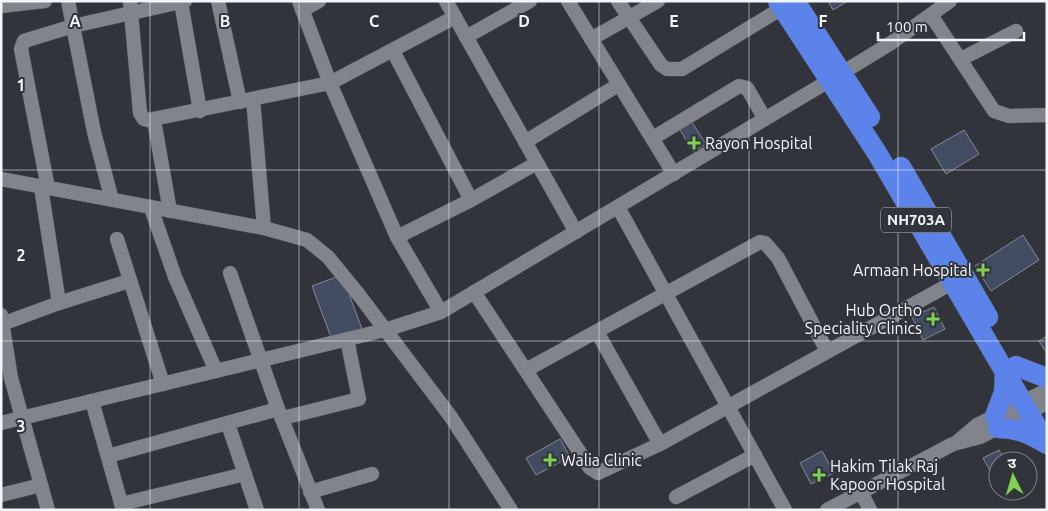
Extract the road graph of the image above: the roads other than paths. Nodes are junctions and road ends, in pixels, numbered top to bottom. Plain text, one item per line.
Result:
1 (45, 1) edge
2 (68, 1) edge
3 (218, 1) edge
4 (319, 1) edge
5 (446, 1) edge
6 (530, 1) edge
7 (568, 1) edge
8 (618, 1) edge
9 (658, 1) edge
10 (950, 1) edge
11 (183, 2) edge
12 (785, 3) edge
13 (301, 5) edge
14 (1, 6) edge
15 (131, 7) edge
16 (931, 15) junction
17 (455, 17) junction
18 (628, 18) junction
19 (73, 26) junction
20 (1016, 31) dead end
21 (466, 37) junction
22 (591, 39) junction
23 (393, 51) junction
24 (961, 59) junction
25 (836, 77) junction
26 (330, 83) junction
27 (618, 85) junction
28 (246, 101) junction
29 (200, 111) junction
30 (1047, 115) edge
31 (766, 119) junction
32 (154, 120) junction
33 (653, 138) junction
34 (526, 142) junction
35 (537, 163) junction
36 (674, 174) junction
37 (1, 179) edge
38 (44, 187) junction
39 (112, 200) junction
40 (471, 200) junction
41 (618, 207) junction
42 (151, 208) junction
43 (170, 211) junction
44 (264, 228) junction
45 (576, 232) junction
46 (397, 237) junction
47 (117, 239) dead end
48 (230, 273) dead end
49 (129, 281) junction
50 (952, 283) junction
51 (474, 292) junction
52 (666, 294) junction
53 (58, 303) junction
54 (441, 312) junction
55 (2, 320) edge
56 (385, 330) junction
57 (597, 332) junction
58 (347, 340) junction
59 (828, 352) junction
60 (263, 360) junction
61 (1011, 369) junction
62 (526, 370) junction
63 (216, 371) junction
64 (1047, 378) edge
65 (164, 384) junction
66 (92, 401) junction
67 (1038, 404) edge
68 (728, 406) junction
69 (281, 414) junction
70 (22, 418) junction
71 (996, 422) junction
72 (1, 423) edge
73 (228, 424) junction
74 (660, 444) junction
75 (1047, 444) edge
76 (755, 455) junction
77 (108, 456) junction
78 (245, 474) junction
79 (372, 474) dead end
80 (41, 485) junction
81 (310, 492) junction
82 (860, 492) junction
83 (1, 495) edge
84 (676, 497) dead end
85 (122, 507) edge
86 (48, 510) edge
87 (257, 510) edge
88 (318, 510) edge
89 (512, 510) edge
90 (785, 510) edge
91 (826, 510) edge
92 (870, 510) edge

1 - 14 street
2 - 19 street
3 - 28 street
4 - 13 street
5 - 17 street
6 - 21 street
7 - 22 street
8 - 18 street
9 - 18 street
10 - 16 street
11 - 15 street
11 - 29 street
12 - 18 street
12 - 25 highway, NH703A
13 - 26 street
15 - 19 street
15 - 32 street
16 - 24 street
16 - 25 street
17 - 21 street
17 - 23 street
18 - 22 street
19 - 38 street
19 - 39 street
20 - 24 street
21 - 34 street
22 - 27 street
23 - 26 street
23 - 40 street
24 - 30 street
25 - 31 street
25 - 50 highway, NH703A
25 - 61 highway, NH703A
26 - 28 street
26 - 46 street
27 - 33 street
27 - 34 street
28 - 29 street
28 - 44 street
29 - 32 street
31 - 33 street
31 - 36 street
32 - 43 street
33 - 36 street
34 - 35 street
35 - 40 street
35 - 45 street
36 - 41 street
37 - 38 street
38 - 39 street
38 - 53 street
39 - 42 street
40 - 46 street
41 - 45 street
41 - 52 street
42 - 43 street
42 - 63 street
43 - 44 street
44 - 56 street
45 - 51 street
46 - 54 street
47 - 49 street
48 - 60 street
49 - 53 street
49 - 65 street
50 - 59 street
50 - 61 highway, NH703A
51 - 54 street
51 - 62 street
52 - 57 street
52 - 59 street
52 - 68 street
53 - 55 street
54 - 56 street
55 - 70 street
56 - 58 street
56 - 89 street
57 - 62 street
57 - 74 street
58 - 60 street
58 - 69 street
59 - 68 street
60 - 63 street
60 - 69 street
61 - 64 highway
61 - 67 highway, NH703A
61 - 71 highway
62 - 74 street
63 - 65 street
65 - 66 street
66 - 70 street
66 - 77 street
67 - 71 street
67 - 75 highway, NH703A
68 - 74 street
68 - 76 street
69 - 73 street
69 - 81 street
70 - 72 street
70 - 80 street
71 - 75 highway
71 - 82 street
73 - 77 street
73 - 78 street
76 - 84 street
76 - 90 street
77 - 85 street
78 - 85 street
78 - 87 street
79 - 81 street
80 - 83 street
80 - 86 street
81 - 88 street
82 - 91 street
82 - 92 street

